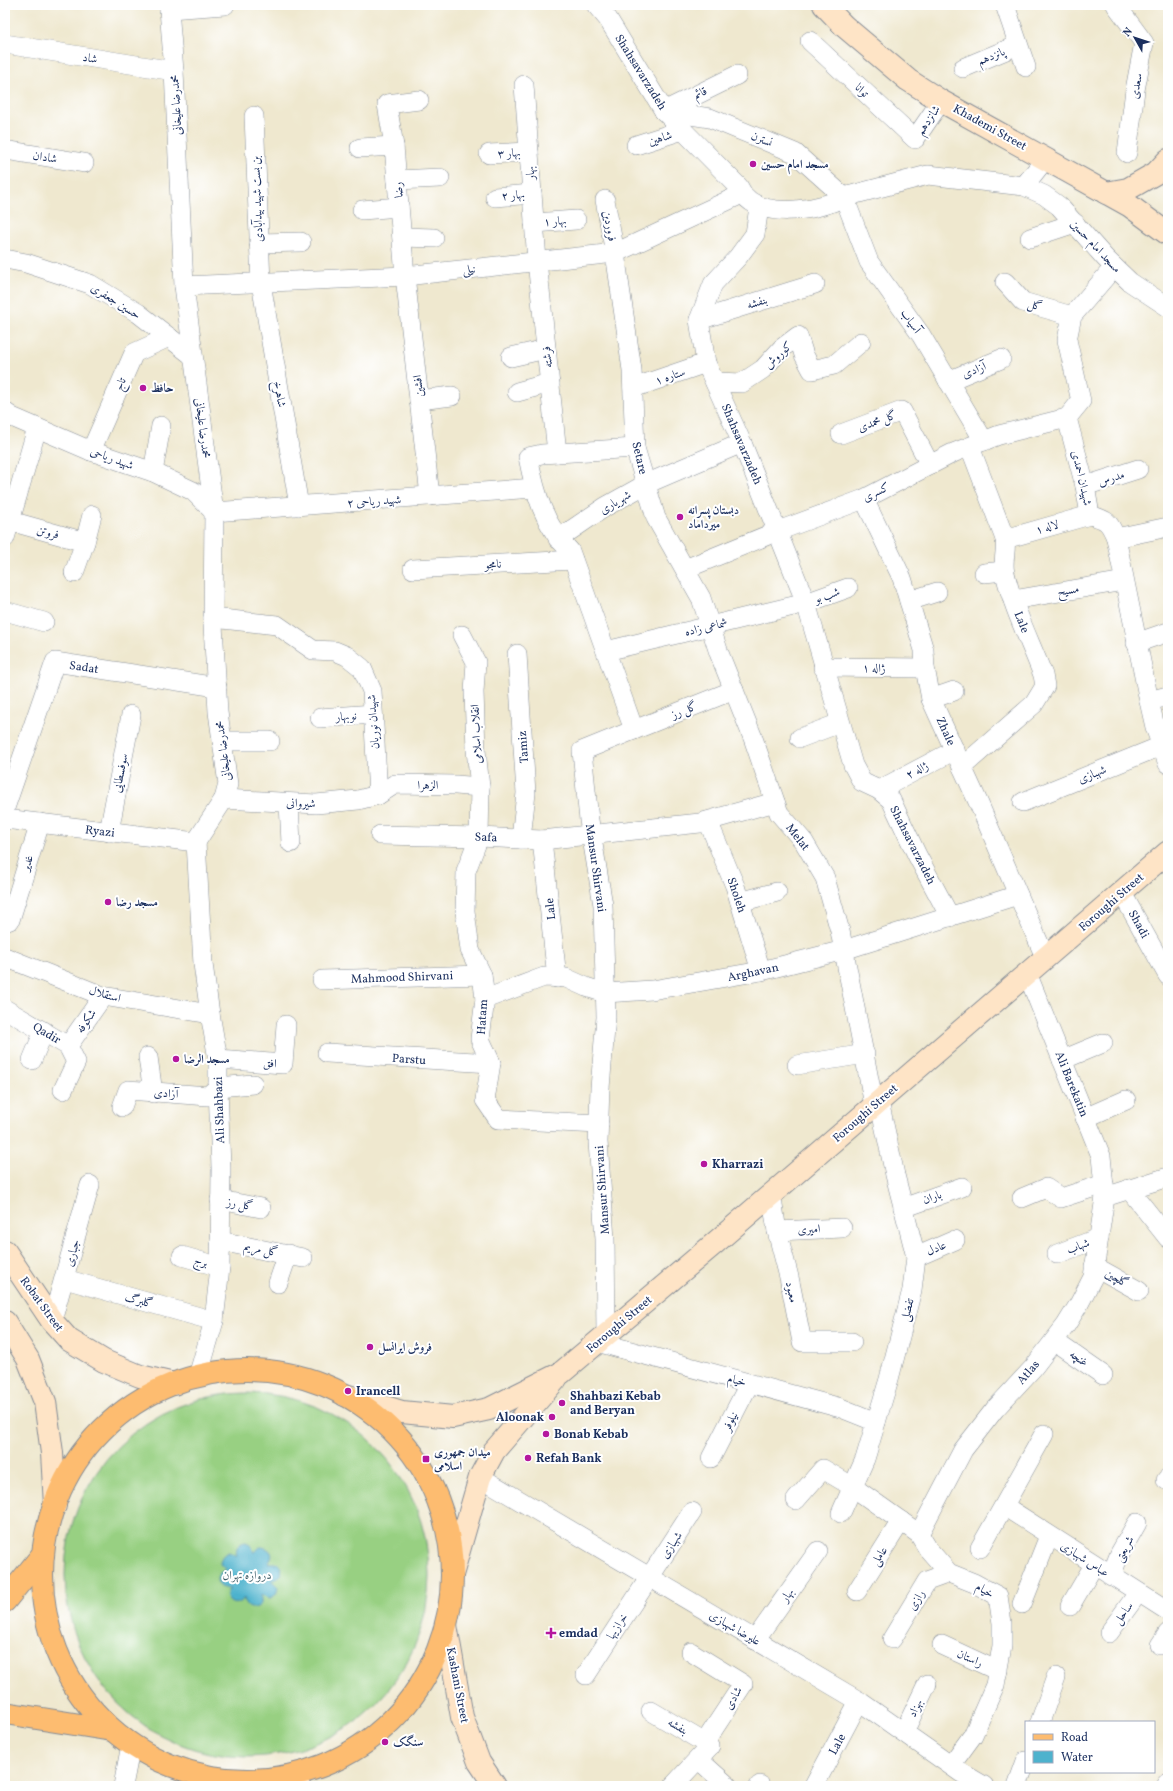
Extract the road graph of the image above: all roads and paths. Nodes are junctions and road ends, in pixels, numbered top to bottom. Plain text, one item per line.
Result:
1 (224, 5) edge
2 (596, 5) edge
3 (824, 5) edge
4 (1005, 5) edge
5 (1116, 5) edge
6 (170, 7) edge
7 (810, 41) dead end
8 (5, 44) edge
9 (1018, 45) junction
10 (1026, 67) dead end
11 (963, 68) dead end
12 (174, 71) junction
13 (737, 75) dead end
14 (524, 85) dead end
15 (419, 100) dead end
16 (941, 100) junction
17 (664, 111) junction
18 (254, 116) dead end
19 (683, 130) junction
20 (915, 139) joint
21 (636, 145) dead end
22 (394, 146) junction
23 (360, 148) dead end
24 (5, 150) edge
25 (529, 152) junction
26 (1126, 153) dead end
27 (489, 154) dead end
28 (1046, 158) junction
29 (1168, 160) edge
30 (84, 164) dead end
31 (440, 178) dead end
32 (397, 180) junction
33 (1024, 186) junction
34 (1106, 193) junction
35 (532, 194) junction
36 (742, 194) junction
37 (495, 197) dead end
38 (844, 197) junction
39 (605, 200) dead end
40 (399, 206) junction
41 (759, 207) junction
42 (362, 210) dead end
43 (576, 220) dead end
44 (534, 223) junction
45 (1075, 223) junction
46 (1168, 234) edge
47 (402, 237) junction
48 (434, 238) dead end
49 (1030, 238) dead end
50 (301, 242) dead end
51 (259, 243) junction
52 (615, 252) junction
53 (5, 259) edge
54 (537, 261) junction
55 (1114, 267) junction
56 (405, 276) junction
57 (1005, 282) dead end
58 (261, 283) junction
59 (815, 284) dead end
60 (184, 286) junction
61 (1168, 308) edge
62 (1072, 316) junction
63 (698, 320) junction
64 (169, 337) junction
65 (861, 342) dead end
66 (546, 349) junction
67 (193, 356) junction
68 (511, 357) dead end
69 (1001, 359) dead end
70 (706, 363) junction
71 (948, 381) junction
72 (714, 382) junction
73 (550, 383) junction
74 (633, 388) junction
75 (517, 392) dead end
76 (452, 396) dead end
77 (419, 400) junction
78 (5, 412) edge
79 (1067, 418) junction
80 (161, 426) dead end
81 (37, 428) junction
82 (841, 434) dead end
83 (742, 443) junction
84 (977, 444) junction
85 (635, 448) junction
86 (91, 451) junction
87 (557, 453) junction
88 (930, 465) junction
89 (1138, 469) dead end
90 (153, 472) junction
91 (646, 484) junction
92 (1084, 486) junction
93 (534, 488) junction
94 (430, 496) junction
95 (864, 499) junction
96 (299, 506) junction
97 (214, 512) junction
98 (92, 515) dead end
99 (1090, 515) junction
100 (1168, 527) edge
101 (7, 530) edge
102 (778, 531) junction
103 (1116, 538) junction
104 (558, 539) junction
105 (1005, 539) junction
106 (85, 542) junction
107 (573, 560) junction
108 (413, 569) dead end
109 (685, 569) junction
110 (1004, 571) junction
111 (74, 572) dead end
112 (984, 573) dead end
113 (1124, 581) junction
114 (848, 588) dead end
115 (938, 592) dead end
116 (1013, 600) junction
117 (909, 601) junction
118 (806, 603) junction
119 (5, 611) edge
120 (213, 618) junction
121 (44, 622) dead end
122 (710, 626) junction
123 (1168, 632) edge
124 (462, 635) dead end
125 (1136, 643) junction
126 (606, 651) junction
127 (517, 654) dead end
128 (823, 667) junction
129 (925, 668) junction
130 (217, 687) junction
131 (734, 690) junction
132 (954, 691) dead end
133 (1168, 696) edge
134 (932, 699) junction
135 (1149, 701) junction
136 (373, 714) junction
137 (131, 715) dead end
138 (320, 718) dead end
139 (840, 723) junction
140 (634, 730) junction
141 (800, 738) dead end
142 (222, 741) junction
143 (270, 741) dead end
144 (1161, 746) junction
145 (955, 750) junction
146 (1168, 764) edge
147 (962, 767) junction
148 (480, 787) junction
149 (880, 790) junction
150 (378, 795) junction
151 (224, 799) junction
152 (775, 802) junction
153 (1023, 802) dead end
154 (289, 803) junction
155 (5, 808) edge
156 (5, 819) edge
157 (708, 821) junction
158 (40, 823) junction
159 (109, 832) junction
160 (592, 834) junction
161 (380, 835) dead end
162 (480, 837) junction
163 (521, 839) junction
164 (542, 840) junction
165 (196, 842) junction
166 (291, 843) dead end
167 (1168, 852) edge
168 (777, 892) dead end
169 (1122, 893) junction
170 (1018, 895) junction
171 (740, 902) junction
172 (950, 917) junction
173 (5, 922) edge
174 (844, 950) junction
175 (5, 956) edge
176 (1045, 957) junction
177 (761, 971) junction
178 (1027, 973) junction
179 (482, 975) junction
180 (1168, 976) edge
181 (557, 978) junction
182 (322, 980) dead end
183 (605, 993) junction
184 (103, 996) junction
185 (485, 999) junction
186 (5, 1009) edge
187 (210, 1014) junction
188 (286, 1025) dead end
189 (44, 1031) junction
190 (1103, 1043) dead end
191 (68, 1046) junction
192 (327, 1053) dead end
193 (865, 1054) junction
194 (148, 1057) dead end
195 (218, 1059) junction
196 (32, 1060) dead end
197 (1062, 1060) junction
198 (491, 1063) junction
199 (797, 1065) dead end
200 (253, 1084) dead end
201 (218, 1087) junction
202 (64, 1090) dead end
203 (153, 1093) junction
204 (1126, 1100) dead end
205 (876, 1103) junction
206 (122, 1107) dead end
207 (1085, 1118) junction
208 (599, 1124) junction
209 (1168, 1177) edge
210 (90, 1185) dead end
211 (962, 1187) dead end
212 (1130, 1189) junction
213 (1105, 1190) junction
214 (771, 1193) junction
215 (1022, 1198) dead end
216 (220, 1200) junction
217 (261, 1208) dead end
218 (903, 1208) junction
219 (842, 1228) dead end
220 (776, 1231) junction
221 (1099, 1238) junction
222 (1168, 1238) edge
223 (955, 1240) dead end
224 (220, 1241) junction
225 (5, 1251) edge
226 (1057, 1254) dead end
227 (182, 1256) dead end
228 (916, 1257) junction
229 (1094, 1266) junction
230 (220, 1267) junction
231 (65, 1279) junction
232 (278, 1283) dead end
233 (1139, 1290) dead end
234 (52, 1321) junction
235 (214, 1321) junction
236 (5, 1322) edge
237 (602, 1338) junction
238 (1054, 1341) junction
239 (852, 1342) dead end
240 (561, 1373) junction
241 (1103, 1375) dead end
242 (198, 1376) junction
243 (174, 1384) junction
244 (749, 1384) junction
245 (345, 1394) junction
246 (495, 1406) junction
247 (876, 1422) junction
248 (508, 1433) junction
249 (1044, 1434) dead end
250 (711, 1458) dead end
251 (480, 1477) junction
252 (853, 1487) junction
253 (796, 1500) dead end
254 (55, 1506) junction
255 (1004, 1506) junction
256 (692, 1512) dead end
257 (841, 1513) dead end
258 (901, 1521) junction
259 (1137, 1523) dead end
260 (919, 1534) junction
261 (1049, 1536) junction
262 (980, 1548) dead end
263 (818, 1551) dead end
264 (43, 1554) junction
265 (1094, 1565) junction
266 (949, 1573) junction
267 (452, 1575) junction
268 (1111, 1576) junction
269 (649, 1577) junction
270 (857, 1591) dead end
271 (1138, 1592) junction
272 (5, 1601) edge
273 (1022, 1604) dead end
274 (1070, 1606) dead end
275 (1168, 1611) edge
276 (446, 1625) junction
277 (1109, 1633) dead end
278 (892, 1639) dead end
279 (755, 1640) junction
280 (942, 1645) dead end
281 (691, 1652) dead end
282 (998, 1670) junction
283 (586, 1675) dead end
284 (1056, 1677) dead end
285 (927, 1684) dead end
286 (859, 1701) junction
287 (651, 1711) dead end
288 (5, 1713) edge
289 (1040, 1721) edge
290 (112, 1730) junction
291 (904, 1732) junction
292 (705, 1742) junction
293 (131, 1745) junction
294 (699, 1760) junction
295 (951, 1765) junction
296 (1025, 1765) edge
297 (297, 1780) edge
298 (1168, 1783) edge
299 (123, 1786) edge
300 (495, 1786) edge
301 (673, 1786) edge
302 (728, 1786) edge
303 (814, 1786) edge
304 (984, 1786) edge
305 (1017, 1786) edge
306 (1166, 1786) edge

1 - 6 street
2 - 17 street, Shahsavarzadeh
3 - 16 main road, Khademi Street
4 - 9 street
5 - 26 street, سعدی
6 - 12 street, محمدرضا علیخانی
7 - 20 street, توانا
8 - 12 street, شاد
9 - 10 street
9 - 11 street, پانزدهم
12 - 60 street, محمدرضا علیخانی
13 - 17 street, قائم
14 - 25 street, بهار
15 - 22 street, رضا
16 - 20 street, شانزدهم
16 - 28 main road, Khademi Street
17 - 19 street, Shahsavarzadeh
17 - 38 street, نسترن
18 - 51 street, بن بست شهید بیدآبادی
19 - 21 street, شاهین
19 - 36 street, Shahsavarzadeh
22 - 23 street
22 - 32 street, رضا
24 - 30 street, شادان
25 - 27 street, بهار ۳
25 - 35 street, بهار
28 - 33 street
28 - 34 main road, Khademi Street
29 - 34 main road
31 - 32 street
32 - 40 street, رضا
33 - 38 street, مسجد امام حسین
33 - 45 street, مسجد امام حسین
34 - 46 main road, Khademi Street
35 - 37 street, بهار ۲
35 - 44 street, بهار
36 - 41 street, Shahsavarzadeh
36 - 52 street, نیلی
38 - 41 street, مسجد امام حسین
38 - 71 street, آسیاب
39 - 52 street, فروردین
40 - 42 street
40 - 47 street, رضا
41 - 63 street
43 - 44 street, بهار ۱
44 - 54 street, بهار
45 - 49 street
45 - 55 street, مسجد امام حسین
47 - 48 street
47 - 56 street, رضا
50 - 51 street
51 - 58 street, بن بست شهید بیدآبادی
52 - 54 street, نیلی
52 - 74 street, Setare
53 - 64 street, حسین جعفری
54 - 56 street, نیلی
54 - 66 street, فرشته
55 - 61 street, مسجد امام حسین
55 - 62 street
56 - 58 street, نیلی
56 - 77 street, افشین
57 - 62 street, گل
58 - 60 street, نیلی
58 - 96 street, شاهرخ
59 - 63 street, بنفشه
60 - 67 street, محمدرضا علیخانی
62 - 79 street
63 - 70 street, Shahsavarzadeh
64 - 67 street, حسین جعفری
64 - 86 street, تاج
65 - 72 street, کوروش
66 - 68 street
66 - 73 street, فرشته
67 - 97 street, محمدرضا علیخانی
69 - 71 street, آزادی
70 - 72 street, Shahsavarzadeh
70 - 74 street, ستاره ۱
71 - 84 street, آسیاب
72 - 83 street, Shahsavarzadeh
73 - 75 street
73 - 87 street, فرشته
74 - 85 street, Setare
76 - 77 street
77 - 94 street, افشین
78 - 81 street, شهید ریاحی
79 - 84 street, کسری
79 - 92 street, شهیدان احمدی
80 - 90 street
81 - 86 street, شهید ریاحی
81 - 101 street
82 - 88 street, گل محمدی
83 - 91 street, شهریاری
83 - 102 street, Shahsavarzadeh
84 - 88 street, کسری
84 - 105 street, Lale
85 - 87 street
85 - 91 street, Setare
86 - 90 street, شهید ریاحی
87 - 93 street
88 - 95 street, کسری
89 - 92 street, مدرس
90 - 97 street, شهید ریاحی
91 - 104 street, شهریاری
91 - 109 street, Setare
92 - 99 street, شهیدان احمدی
93 - 94 street, شهید ریاحی ۲
93 - 104 street
94 - 96 street, شهید ریاحی ۲
95 - 102 street, کسری
95 - 117 street, Zhale
96 - 97 street, شهید ریاحی ۲
97 - 120 street, محمدرضا علیخانی
98 - 106 street
99 - 103 street, شهیدان احمدی
99 - 105 street, لاله ۱
100 - 103 street
101 - 106 street, فروتن
102 - 109 street, کسری
102 - 118 street, Shahsavarzadeh
103 - 113 street, شهیدان احمدی
104 - 107 street
105 - 110 street, Lale
106 - 111 street
107 - 108 street, نامجو
107 - 126 street
109 - 122 street, Setare
110 - 112 street
110 - 116 street, Lale
113 - 116 street, مسیح
113 - 125 street, شهیدان احمدی
114 - 118 street, شب بو
115 - 117 street
116 - 147 street, Lale
117 - 129 street, Zhale
118 - 122 street, شماعی زاده
118 - 128 street, Shahsavarzadeh
119 - 121 street
120 - 130 street, محمدرضا علیخانی
120 - 136 street, شهیدان نوریان
122 - 126 street, شماعی زاده
122 - 131 street, Melat
123 - 125 street
124 - 148 street, انقلاب اسلامی
125 - 135 street, شهیدان احمدی
126 - 140 street
127 - 163 street, Tamiz
128 - 129 street, ژاله ۱
128 - 139 street, Shahsavarzadeh
129 - 134 street, Zhale
130 - 142 street, محمدرضا علیخانی
130 - 155 street, Sadat
131 - 140 street, گل رز
131 - 152 street, Melat
132 - 134 street
133 - 135 street
134 - 145 street, Zhale
135 - 144 street, شهیدان احمدی
136 - 138 street, نوبهار
136 - 150 street, شهیدان نوریان
137 - 159 street, سوفسطایی
139 - 141 street
139 - 149 street, Shahsavarzadeh
140 - 160 street, Mansur Shirvani
142 - 143 street
142 - 151 street, محمدرضا علیخانی
144 - 146 street, شهیدان احمدی
144 - 153 street, شهبازی
145 - 147 street, Zhale
145 - 149 street, ژاله ۲
147 - 170 street, Zhale
148 - 150 street, الزهرا
148 - 162 street, انقلاب اسلامی
149 - 172 street, Shahsavarzadeh
150 - 154 street, شیروانی
151 - 154 street, شیروانی
151 - 165 street, محمدرضا علیخانی
152 - 157 street
152 - 174 street, Melat
154 - 166 street
156 - 158 street, Ryazi
157 - 160 street
157 - 171 street, Sholeh
158 - 159 street, Ryazi
158 - 173 street, غدیر
159 - 165 street, Ryazi
160 - 164 street, Safa
160 - 183 street, Mansur Shirvani
161 - 162 street, Safa
162 - 163 street, Safa
162 - 179 street, Hatam
163 - 164 street, Safa
164 - 181 street, Lale
165 - 187 street, Ali Shahbazi
167 - 169 main road, Foroughi Street
168 - 171 street
169 - 176 main road, Foroughi Street
169 - 180 street, Shadi
170 - 172 street, Arghavan
170 - 176 street, Zhale
171 - 177 street, Sholeh
172 - 174 street, Arghavan
174 - 177 street, Arghavan
174 - 193 street, Melat
175 - 184 street, استقلال
176 - 178 main road, Foroughi Street
177 - 183 street, Arghavan
178 - 197 street, Ali Barekatin
178 - 205 main road, Foroughi Street
179 - 182 street, Mahmood Shirvani
179 - 185 street, Hatam
181 - 183 street, Arghavan
181 - 185 street, Arghavan
183 - 208 street, Mansur Shirvani
184 - 187 street, استقلال
184 - 191 street, شکوفه
185 - 198 street, Hatam
186 - 189 street, Qadir
187 - 195 street, Ali Shahbazi
188 - 195 street, افق
189 - 191 street, Qadir
189 - 196 street
190 - 197 street
191 - 202 street, Qadir
192 - 198 street, Parstu
193 - 199 street
193 - 205 street, Melat
194 - 203 street
195 - 201 street, Ali Shahbazi
197 - 207 street, Ali Barekatin
198 - 208 street
200 - 201 street
201 - 203 street, آزادی
201 - 216 street, Ali Shahbazi
203 - 206 street, آزادی
204 - 207 street
205 - 214 main road, Foroughi Street
205 - 218 street, تفضلی
207 - 213 street, Ali Barekatin
208 - 237 street, Mansur Shirvani
209 - 212 street
210 - 231 street, جباری
211 - 218 street, باران
212 - 213 street
212 - 222 street
213 - 215 street
213 - 221 street, Atlas
214 - 220 street, معبود
214 - 237 main road, Foroughi Street
216 - 217 street, گل رز
216 - 224 street, Ali Shahbazi
218 - 228 street, تفضلی
219 - 220 street, امیری
220 - 239 street, معبود
221 - 226 street, شهاب
221 - 229 street, Atlas
223 - 228 street, عادل
224 - 230 street, Ali Shahbazi
224 - 232 street, گل مریم
225 - 234 main road, Robat Street
227 - 230 street, برج
228 - 247 street, تفضلی
229 - 233 street, گلچین
229 - 238 street, Atlas
230 - 235 street, Ali Shahbazi
231 - 234 street, جباری
231 - 235 street, گلبرگ
234 - 243 main road, Robat Street
235 - 242 street, Ali Shahbazi
236 - 254 main road
237 - 240 main road, Foroughi Street
237 - 244 street, خیام
238 - 241 street, غنچه
238 - 260 street, Atlas
240 - 246 main road, Foroughi Street
240 - 248 main road, Foroughi Street
242 - 243 main road
242 - 245 main road
243 - 254 main road
244 - 247 street, خیام
244 - 250 street, نیلوفر
245 - 246 main road, Foroughi Street
245 - 267 main road
246 - 248 main road
247 - 252 street, تفضلی
248 - 251 main road, Foroughi Street
249 - 255 street
251 - 267 main road, Foroughi Street
251 - 269 street, علیرضا شهبازی
252 - 253 street, خیام
252 - 257 street, تفضلی
252 - 258 street, خیام
254 - 264 main road
255 - 261 street, عباس شهبازی
255 - 262 street
256 - 269 street, شهبازی
258 - 260 street, خیام
258 - 270 street, عاملی
259 - 268 street, شریعتی
260 - 266 street, خیام
261 - 265 street, عباس شهبازی
261 - 273 street
263 - 279 street, بهار
264 - 272 main road
264 - 290 main road
265 - 268 street, عباس شهبازی
265 - 274 street
266 - 278 street, رازی
266 - 282 street, خیام
267 - 276 main road
268 - 271 street, عباس شهبازی
269 - 279 street, علیرضا شهبازی
269 - 283 street, خرازیها
271 - 275 street, عباس شهبازی
271 - 277 street, ساحل
276 - 297 main road
276 - 300 main road, Kashani Street
279 - 286 street, علیرضا شهبازی
280 - 282 street, راستان
281 - 292 street, شادی
282 - 295 street, خیام
284 - 289 street
285 - 291 street, بهزاد
286 - 291 street, علیرضا شهبازی
286 - 303 street, Lale
287 - 292 street, بنفشه
288 - 290 main road
290 - 293 main road
291 - 295 street, علیرضا شهبازی
292 - 294 street
293 - 297 main road
293 - 299 street
294 - 301 street
294 - 302 street
295 - 304 street, علیرضا شهبازی
296 - 305 street
298 - 306 street

